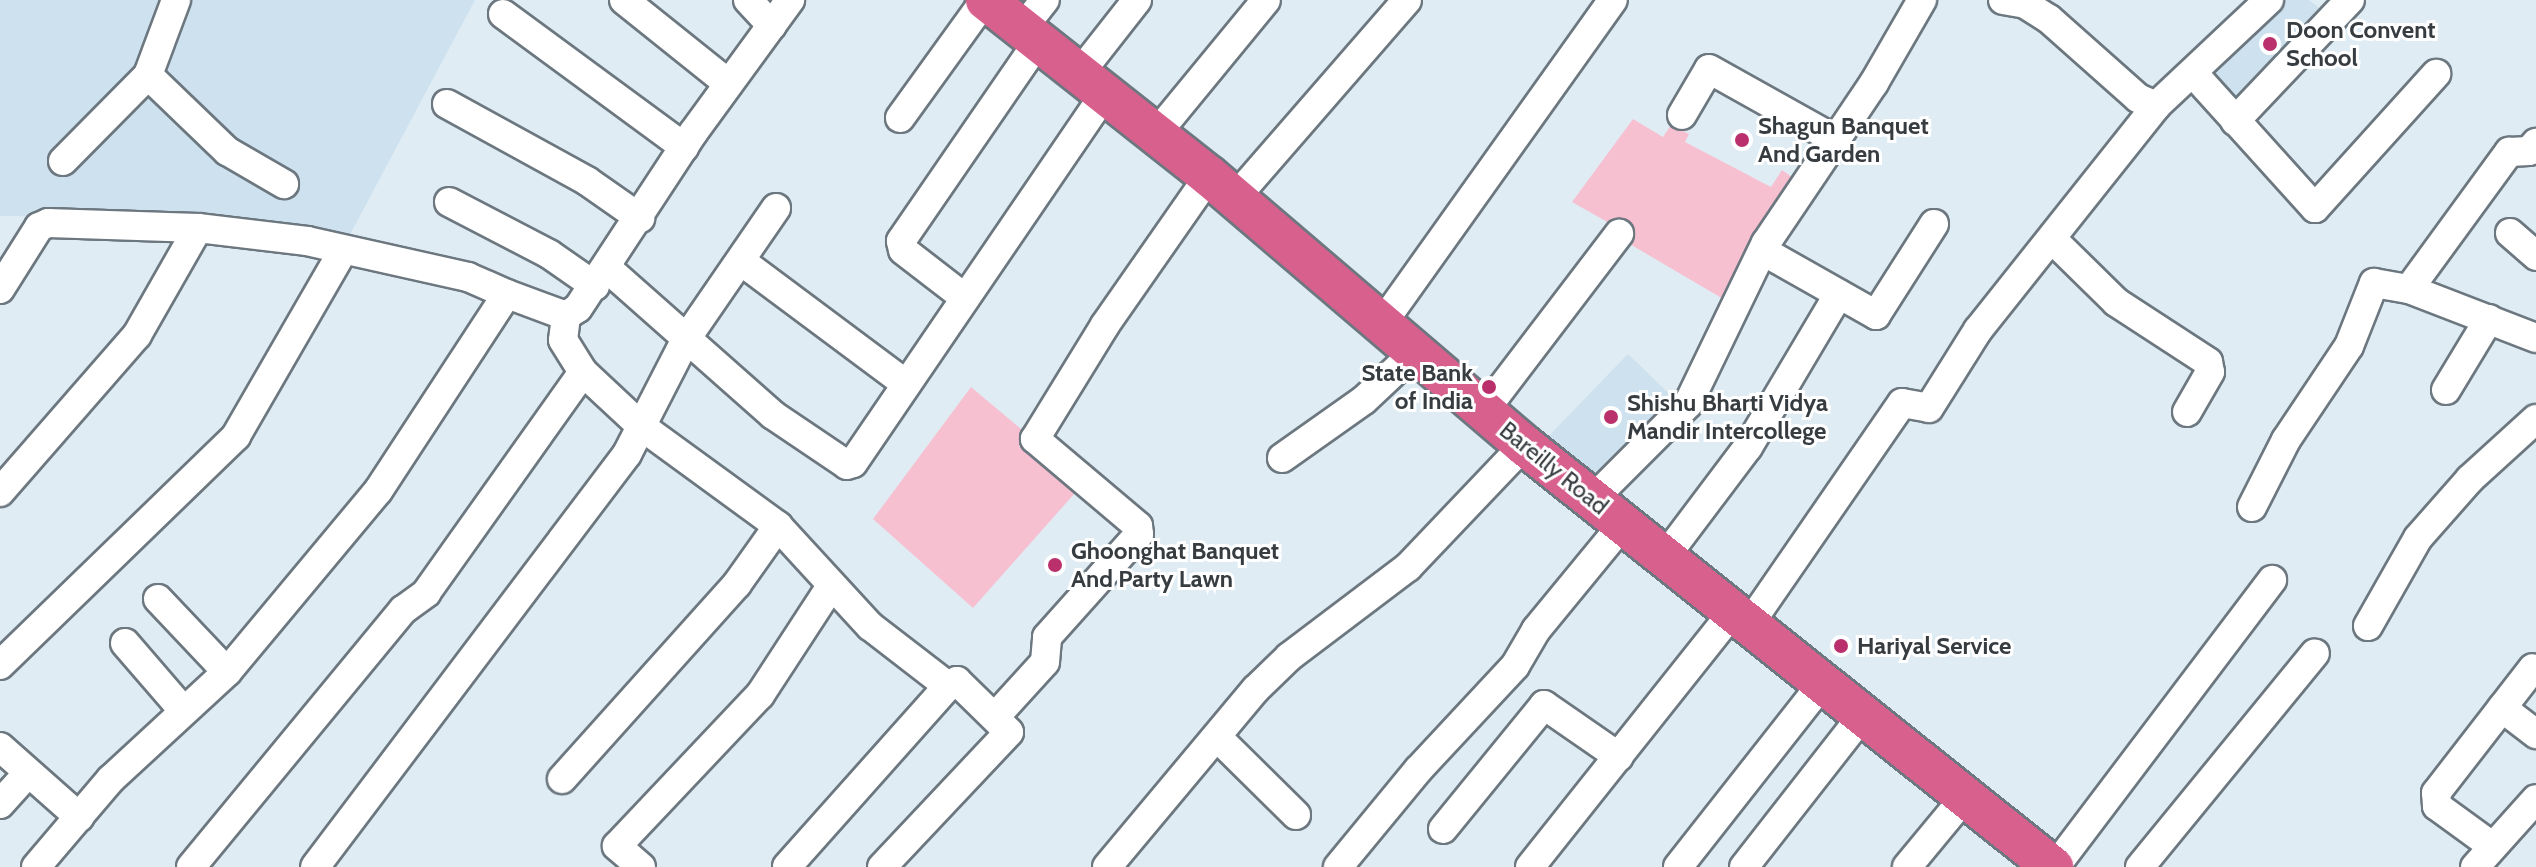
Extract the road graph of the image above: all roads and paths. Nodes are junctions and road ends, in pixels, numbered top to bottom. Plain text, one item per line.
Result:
1 (176, 0) edge
2 (624, 0) edge
3 (748, 0) edge
4 (790, 0) edge
5 (986, 0) edge
6 (1137, 0) edge
7 (1266, 0) edge
8 (1407, 0) edge
9 (1613, 0) edge
10 (1922, 0) edge
11 (2003, 0) edge
12 (2269, 0) edge
13 (2350, 0) edge
14 (503, 14) dead end
15 (1035, 24) edge
16 (772, 26) junction
17 (2193, 73) junction
18 (2436, 74) dead end
19 (148, 75) junction
20 (1092, 83) junction
21 (729, 84) junction
22 (447, 104) dead end
23 (2156, 106) junction
24 (1682, 115) dead end
25 (900, 118) dead end
26 (2235, 121) junction
27 (1156, 134) junction
28 (1834, 139) junction
29 (2536, 143) edge
30 (684, 147) junction
31 (63, 161) dead end
32 (284, 184) dead end
33 (1222, 187) junction
34 (449, 202) dead end
35 (776, 208) dead end
36 (640, 218) junction
37 (1934, 224) dead end
38 (198, 228) junction
39 (2510, 233) dead end
40 (1619, 234) dead end
41 (2052, 239) junction
42 (343, 251) junction
43 (1763, 251) junction
44 (2536, 256) edge
45 (741, 261) junction
46 (602, 277) junction
47 (0, 289) edge
48 (2409, 289) junction
49 (507, 294) junction
50 (1839, 294) junction
51 (965, 298) junction
52 (566, 316) junction
53 (2489, 319) junction
54 (1381, 325) junction
55 (2534, 334) edge
56 (686, 339) junction
57 (1414, 353) junction
58 (583, 372) junction
59 (906, 384) junction
60 (2446, 390) dead end
61 (1484, 411) junction
62 (2187, 412) dead end
63 (2536, 419) edge
64 (641, 426) junction
65 (1524, 445) junction
66 (1282, 458) dead end
67 (0, 492) edge
68 (2252, 507) dead end
69 (1608, 512) junction
70 (778, 526) junction
71 (1665, 557) junction
72 (2272, 580) dead end
73 (831, 586) junction
74 (158, 599) dead end
75 (1740, 620) junction
76 (2368, 626) dead end
77 (125, 643) dead end
78 (2315, 653) dead end
79 (0, 665) edge
80 (2533, 668) dead end
81 (227, 672) junction
82 (1821, 685) junction
83 (948, 686) junction
84 (2502, 708) junction
85 (182, 709) junction
86 (995, 717) junction
87 (1861, 717) junction
88 (2536, 734) edge
89 (1217, 737) junction
90 (0, 747) edge
91 (1619, 757) junction
92 (28, 773) junction
93 (562, 779) dead end
94 (1965, 797) junction
95 (2536, 799) edge
96 (0, 804) edge
97 (1296, 815) dead end
98 (79, 817) junction
99 (1443, 829) dead end
100 (2483, 857) edge
101 (36, 867) edge
102 (191, 867) edge
103 (315, 867) edge
104 (641, 867) edge
105 (787, 867) edge
106 (882, 867) edge
107 (1107, 867) edge
108 (1338, 867) edge
109 (1530, 867) edge
110 (1678, 867) edge
111 (1744, 867) edge
112 (1908, 867) edge
113 (2054, 867) edge
114 (2140, 867) edge

1 - 19 street
2 - 21 street
3 - 16 street
4 - 16 street
5 - 15 highway, Bareilly Road
5 - 25 street
6 - 20 street
7 - 27 street
8 - 33 street
9 - 54 street
10 - 28 street
11 - 23 street
12 - 17 street
13 - 26 street
14 - 30 street
15 - 20 highway, Bareilly Road
15 - 51 street
16 - 21 street
17 - 23 street
17 - 26 street
18 - 26 street
19 - 31 street
19 - 32 street
20 - 27 highway, Bareilly Road
20 - 51 street
21 - 30 street
22 - 36 street
23 - 41 street
24 - 28 street
27 - 33 highway, Bareilly Road
28 - 43 street
29 - 48 street
30 - 36 street
33 - 54 highway, Bareilly Road
33 - 86 street
34 - 46 street
35 - 45 street
36 - 46 street
37 - 50 street
38 - 42 street
38 - 47 street
38 - 67 street
39 - 44 street
40 - 61 street
41 - 62 street
41 - 75 street
42 - 49 street
42 - 79 street
43 - 50 street
43 - 69 street
45 - 56 street
45 - 59 street
46 - 52 street
46 - 56 street
48 - 53 street
48 - 68 street
49 - 52 street
49 - 81 street
50 - 71 street
51 - 59 street
52 - 58 street
53 - 55 street
53 - 60 street
54 - 57 highway, Bareilly Road
56 - 59 street
56 - 64 street
57 - 61 highway, Bareilly Road
57 - 66 street
58 - 64 street
58 - 102 street
61 - 65 highway, Bareilly Road
63 - 76 street
64 - 70 street
64 - 103 street
65 - 69 highway, Bareilly Road
65 - 89 street
69 - 71 highway, Bareilly Road
69 - 108 street
70 - 73 street
70 - 93 street
71 - 75 highway, Bareilly Road
72 - 113 street
73 - 83 street
73 - 104 street
74 - 81 street
75 - 82 highway, Bareilly Road
75 - 91 street
77 - 85 street
78 - 114 street
80 - 84 street
81 - 85 street
82 - 87 highway, Bareilly Road
82 - 110 street
83 - 86 street
83 - 105 street
84 - 88 street
84 - 100 street
85 - 98 street
86 - 106 street
87 - 94 highway, Bareilly Road
87 - 111 street
89 - 97 street
89 - 107 street
90 - 92 street
91 - 99 street
91 - 109 street
92 - 96 street
92 - 98 street
94 - 112 street
94 - 113 highway, Bareilly Road
95 - 100 street
98 - 101 street

